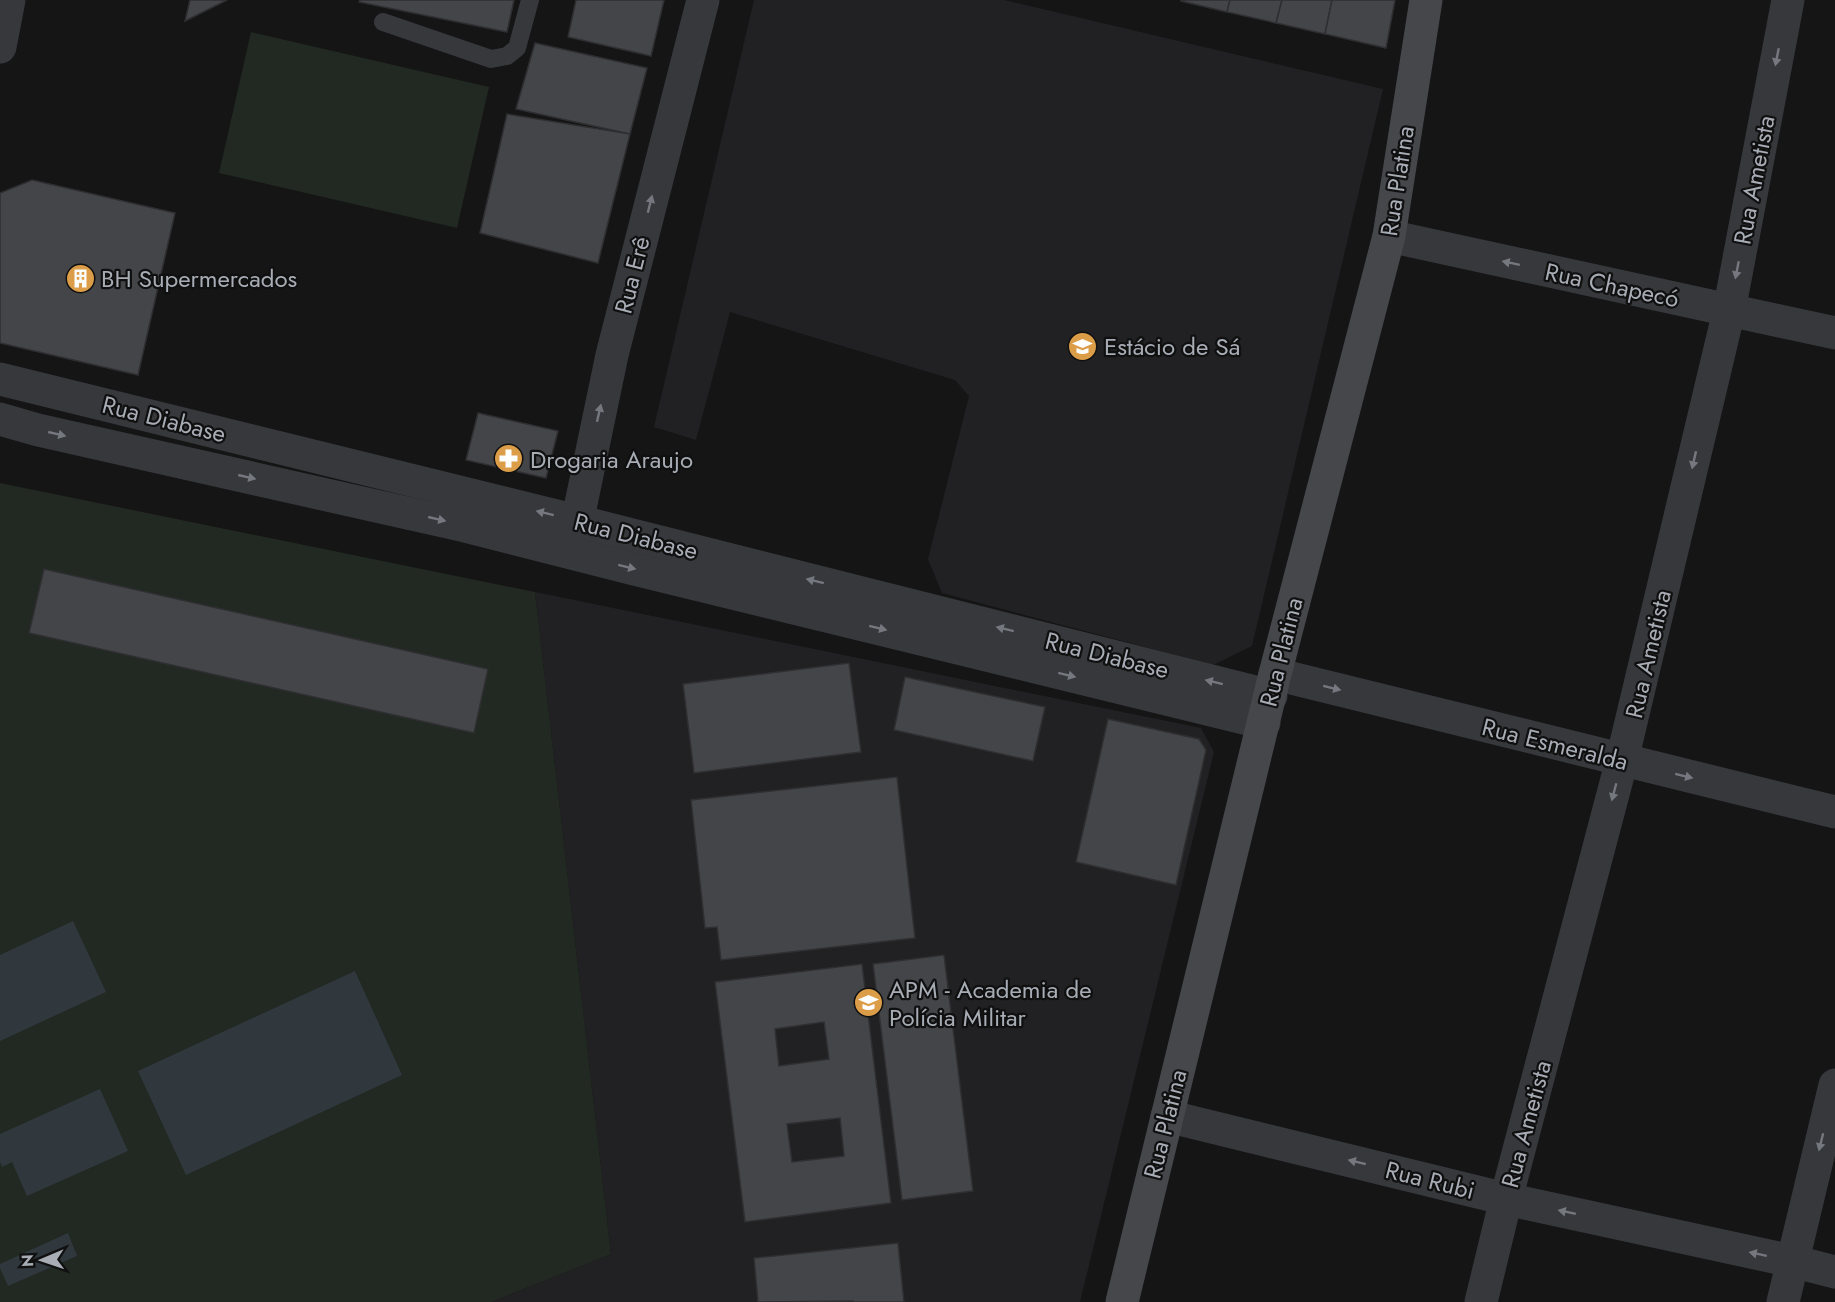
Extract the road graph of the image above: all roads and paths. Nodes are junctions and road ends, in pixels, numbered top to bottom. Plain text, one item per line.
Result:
1 (9, 0) edge
2 (530, 0) edge
3 (703, 0) edge
4 (1426, 0) edge
5 (1788, 0) edge
6 (383, 22) dead end
7 (0, 47) edge
8 (1389, 236) junction
9 (1729, 310) junction
10 (1835, 333) edge
11 (0, 379) edge
12 (0, 419) edge
13 (577, 521) junction
14 (571, 553) junction
15 (1270, 698) junction
16 (1622, 760) junction
17 (1835, 812) edge
18 (1835, 1085) edge
19 (1167, 1116) junction
20 (1506, 1198) junction
21 (1792, 1261) junction
22 (1835, 1272) edge
23 (1122, 1302) edge
24 (1481, 1302) edge
25 (1783, 1302) edge

1 - 7 street
2 - 6 lane
13 -> 3 street, Rua Erê
4 - 8 street, Rua Platina
5 -> 9 street, Rua Ametista
9 -> 8 street, Rua Chapecó
8 - 15 street, Rua Platina
9 - 10 street, Rua Chapecó
9 -> 16 street, Rua Ametista
13 -> 11 street, Rua Diabase
12 -> 14 street, Rua Diabase
13 - 14 street, Rua Erê
15 -> 13 street, Rua Diabase
14 -> 15 street, Rua Diabase
15 -> 16 street, Rua Esmeralda
15 - 19 street, Rua Platina
16 -> 17 street, Rua Esmeralda
16 -> 20 street, Rua Ametista
18 -> 21 street
20 -> 19 street, Rua Rubi
19 - 23 street, Rua Platina
21 -> 20 street, Rua Rubi
20 - 24 street, Rua Ametista
21 - 22 street, Rua Rubi
21 - 25 street

